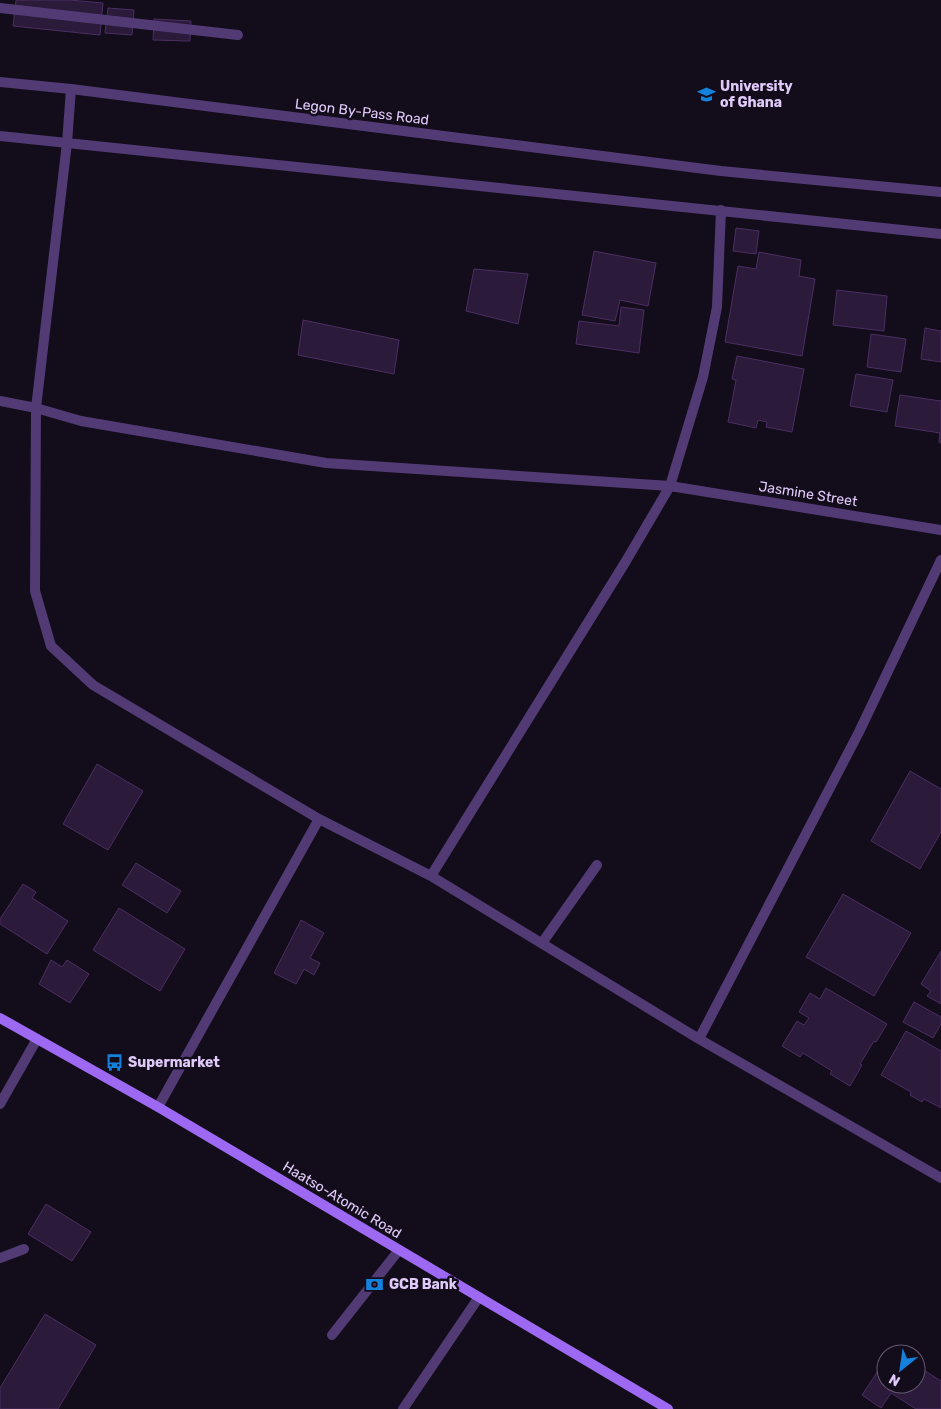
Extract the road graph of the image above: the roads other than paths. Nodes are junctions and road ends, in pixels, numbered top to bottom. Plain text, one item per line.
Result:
1 (0, 8) edge
2 (238, 35) dead end
3 (0, 82) edge
4 (71, 89) junction
5 (0, 136) edge
6 (67, 143) junction
7 (941, 192) edge
8 (721, 210) junction
9 (941, 234) edge
10 (0, 400) edge
11 (36, 408) junction
12 (670, 486) junction
13 (941, 530) edge
14 (941, 560) edge
15 (319, 820) junction
16 (597, 866) dead end
17 (431, 876) junction
18 (542, 943) junction
19 (0, 1018) edge
20 (37, 1039) junction
21 (699, 1039) junction
22 (0, 1104) edge
23 (158, 1107) junction
24 (941, 1178) edge
25 (24, 1249) dead end
26 (399, 1250) junction
27 (0, 1258) edge
28 (479, 1297) junction
29 (332, 1335) dead end
30 (403, 1409) edge
31 (668, 1409) edge

1 - 2 street
3 - 4 street, Legon By-Pass Road
4 - 6 street
4 - 7 street, Legon By-Pass Road
5 - 6 street
6 - 8 street
6 - 11 street
8 - 9 street
8 - 12 street
10 - 11 street, Jasmine Street
11 - 12 street, Jasmine Street
11 - 15 street
12 - 13 street, Jasmine Street
12 - 17 street
14 - 21 street
15 - 17 street
15 - 23 street
16 - 18 street
17 - 18 street
18 - 21 street
19 - 20 main road, Haatso-Atomic Road
20 - 22 street
20 - 23 main road, Haatso-Atomic Road
21 - 24 street
23 - 26 main road, Haatso-Atomic Road
25 - 27 street
26 - 28 main road, Haatso-Atomic Road
26 - 29 street
28 - 30 street
28 - 31 main road, Haatso-Atomic Road

